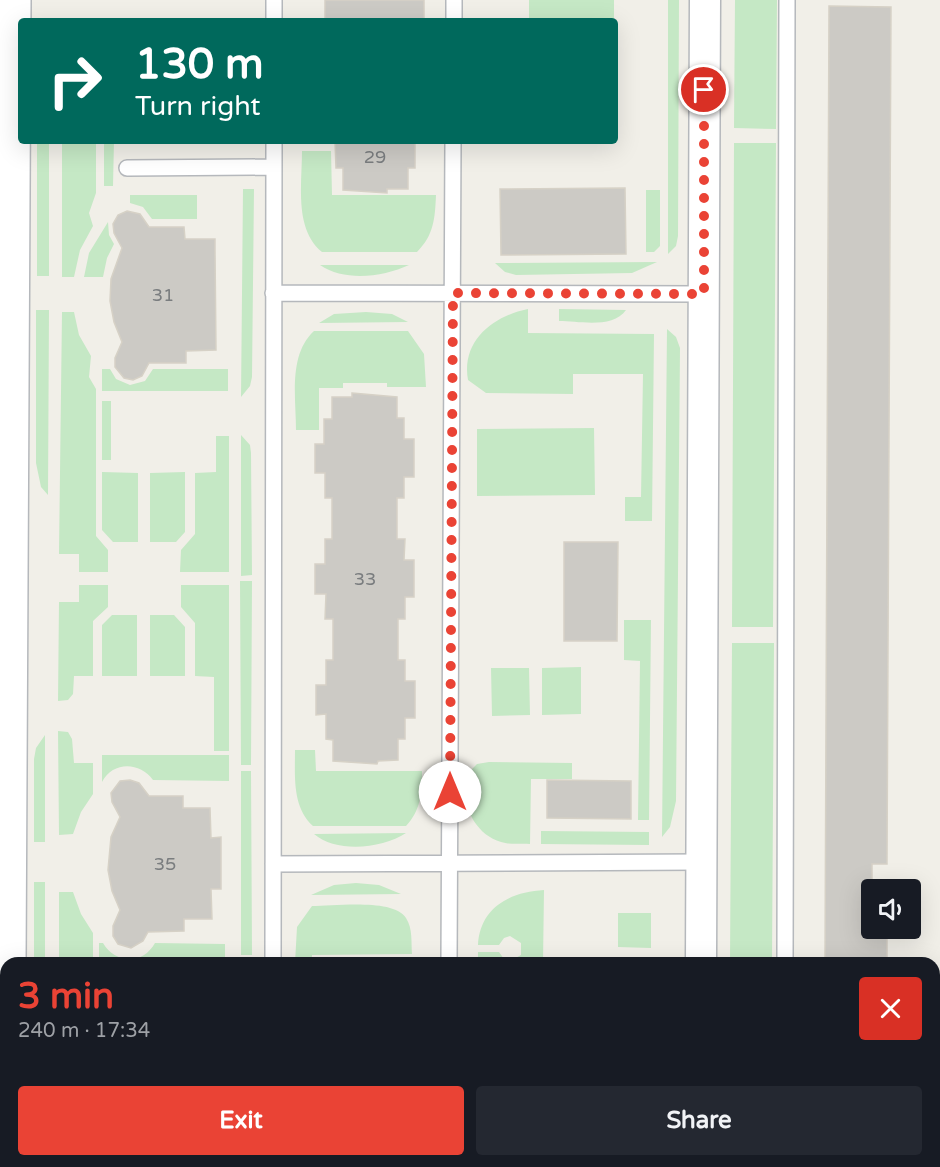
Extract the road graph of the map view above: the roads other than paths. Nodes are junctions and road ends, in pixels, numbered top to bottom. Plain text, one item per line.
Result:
1 (274, 0) edge
2 (454, 0) edge
3 (705, 0) edge
4 (787, 0) edge
5 (9, 12) edge
6 (274, 18) edge
7 (454, 18) edge
8 (274, 144) edge
9 (453, 144) edge
10 (274, 167) junction
11 (127, 168) dead end
12 (273, 293) junction
13 (453, 293) junction
14 (704, 294) junction
15 (449, 862) junction
16 (701, 862) junction
17 (273, 864) junction
18 (9, 957) edge
19 (273, 957) edge
20 (449, 957) edge
21 (701, 957) edge
22 (785, 957) edge

1 - 6 lane
2 - 7 lane
3 - 14 street
4 - 22 lane
5 - 18 street
8 - 10 lane
9 - 13 lane
10 - 11 lane
10 - 12 lane
12 - 13 lane
12 - 17 lane
13 - 14 lane
13 - 15 lane
14 - 16 street
15 - 16 lane
15 - 17 lane
15 - 20 lane
16 - 21 street
17 - 19 lane

